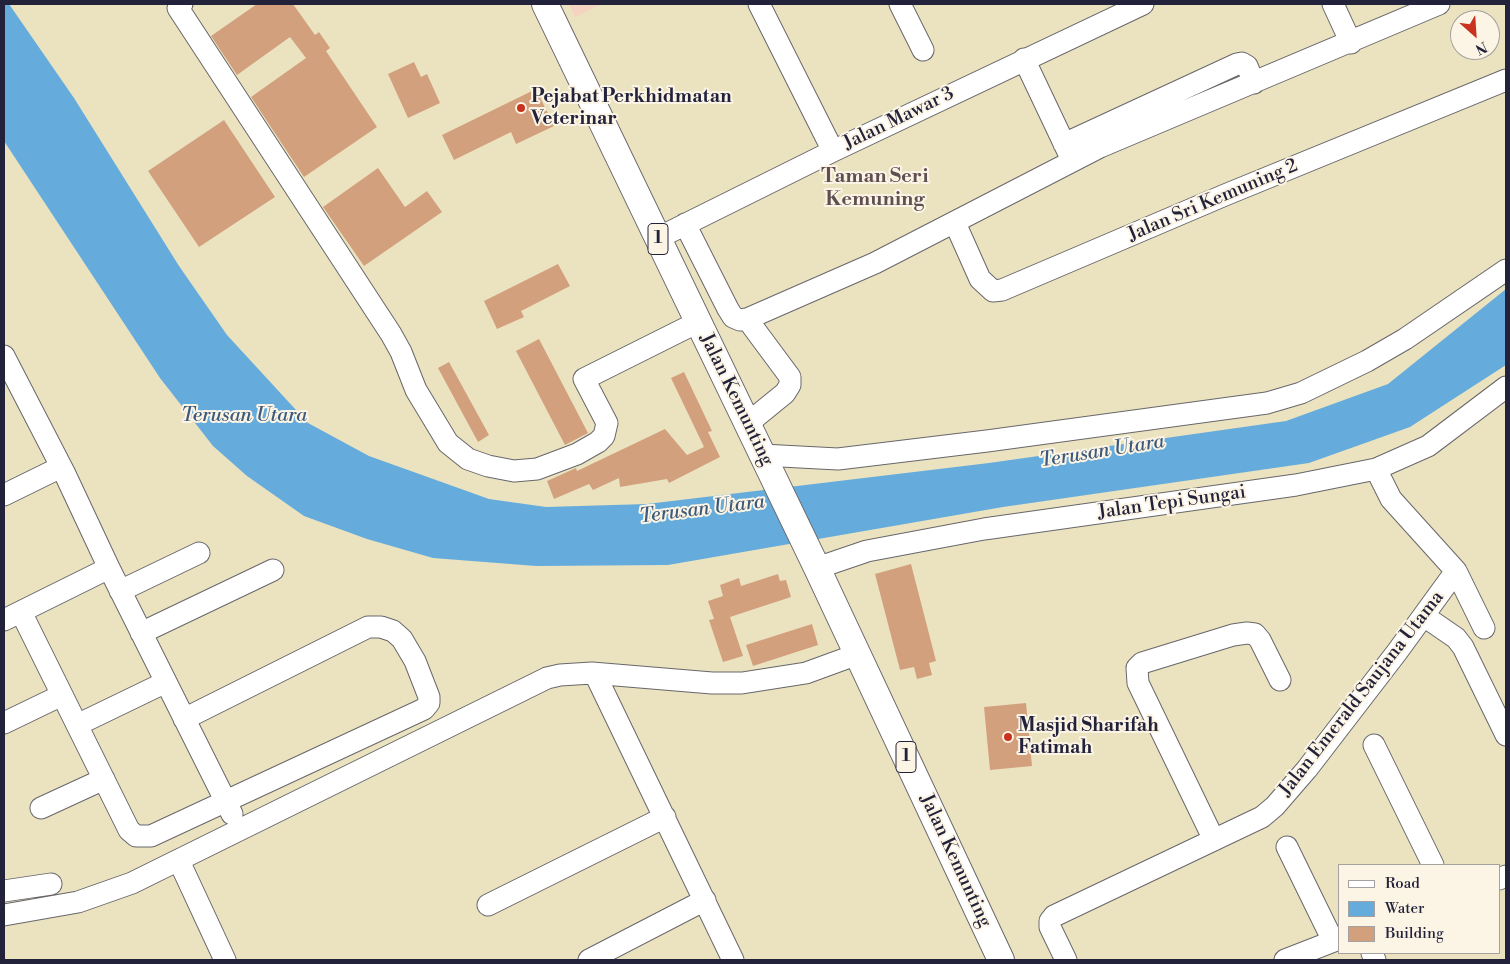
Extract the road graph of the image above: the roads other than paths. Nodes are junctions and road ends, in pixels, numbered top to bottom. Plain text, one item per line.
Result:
1 (182, 4) edge
2 (545, 4) edge
3 (759, 4) edge
4 (900, 4) edge
5 (1143, 4) edge
6 (1333, 4) edge
7 (1439, 4) edge
8 (1351, 43) junction
9 (923, 50) dead end
10 (1024, 59) junction
11 (1506, 80) edge
12 (832, 151) junction
13 (1069, 152) junction
14 (686, 224) junction
15 (955, 224) junction
16 (658, 238) junction
17 (1506, 270) edge
18 (747, 319) junction
19 (698, 322) junction
20 (6, 366) edge
21 (1506, 387) edge
22 (747, 424) junction
23 (767, 465) junction
24 (61, 467) junction
25 (1376, 469) junction
26 (4, 495) edge
27 (199, 553) dead end
28 (814, 562) junction
29 (109, 568) junction
30 (272, 570) dead end
31 (1456, 571) junction
32 (120, 591) junction
33 (12, 616) edge
34 (1424, 616) junction
35 (1484, 628) dead end
36 (141, 633) junction
37 (858, 654) junction
38 (596, 674) junction
39 (1280, 680) dead end
40 (166, 682) junction
41 (62, 695) junction
42 (184, 719) junction
43 (4, 723) edge
44 (77, 725) junction
45 (1506, 734) edge
46 (1374, 745) dead end
47 (104, 779) junction
48 (226, 801) junction
49 (41, 808) dead end
50 (665, 817) junction
51 (238, 830) junction
52 (1214, 840) junction
53 (1287, 847) dead end
54 (179, 861) junction
55 (1433, 864) edge
56 (50, 884) dead end
57 (4, 890) edge
58 (705, 900) junction
59 (488, 905) dead end
60 (4, 916) edge
61 (1336, 940) edge
62 (225, 960) edge
63 (589, 960) edge
64 (733, 960) edge
65 (1001, 960) edge
66 (1066, 960) edge
67 (1285, 960) edge

1 - 19 street
2 - 16 main road, Jalan Kemunting / 1
3 - 12 street
4 - 9 street
5 - 10 street, Jalan Mawar 3
6 - 8 street
7 - 8 street
8 - 13 street
10 - 12 street, Jalan Mawar 3
10 - 13 street
11 - 15 street, Jalan Sri Kemuning 2
12 - 14 street, Jalan Mawar 3
13 - 15 street
14 - 16 street, Jalan Mawar 3
14 - 18 street
15 - 18 street
16 - 19 main road, Jalan Kemunting / 1
17 - 23 street
18 - 22 street
19 - 22 main road, Jalan Kemunting / 1
20 - 24 street
21 - 25 street, Jalan Tepi Sungai
22 - 23 main road, Jalan Kemunting / 1
23 - 28 main road, Jalan Kemunting / 1
24 - 26 street
24 - 29 street
25 - 28 street, Jalan Tepi Sungai
25 - 31 street
27 - 32 street
28 - 37 main road, Jalan Kemunting / 1
29 - 32 street
29 - 33 street
30 - 36 street
31 - 34 street, Jalan Emerald Saujana Utama
31 - 35 street
32 - 36 street
33 - 41 street
34 - 45 street
34 - 52 street, Jalan Emerald Saujana Utama
36 - 40 street
37 - 38 street
37 - 65 main road, Jalan Kemunting / 1
38 - 50 street
38 - 51 street
39 - 52 street
40 - 42 street
40 - 44 street
41 - 43 street
41 - 44 street
42 - 48 street
42 - 48 street
44 - 47 street
46 - 55 street
47 - 48 street
47 - 49 street
48 - 51 street
50 - 58 street
50 - 59 street
51 - 54 street
52 - 66 street, Jalan Emerald Saujana Utama
53 - 61 street
54 - 60 street
54 - 62 street
56 - 57 street
58 - 63 street
58 - 64 street
61 - 67 street

